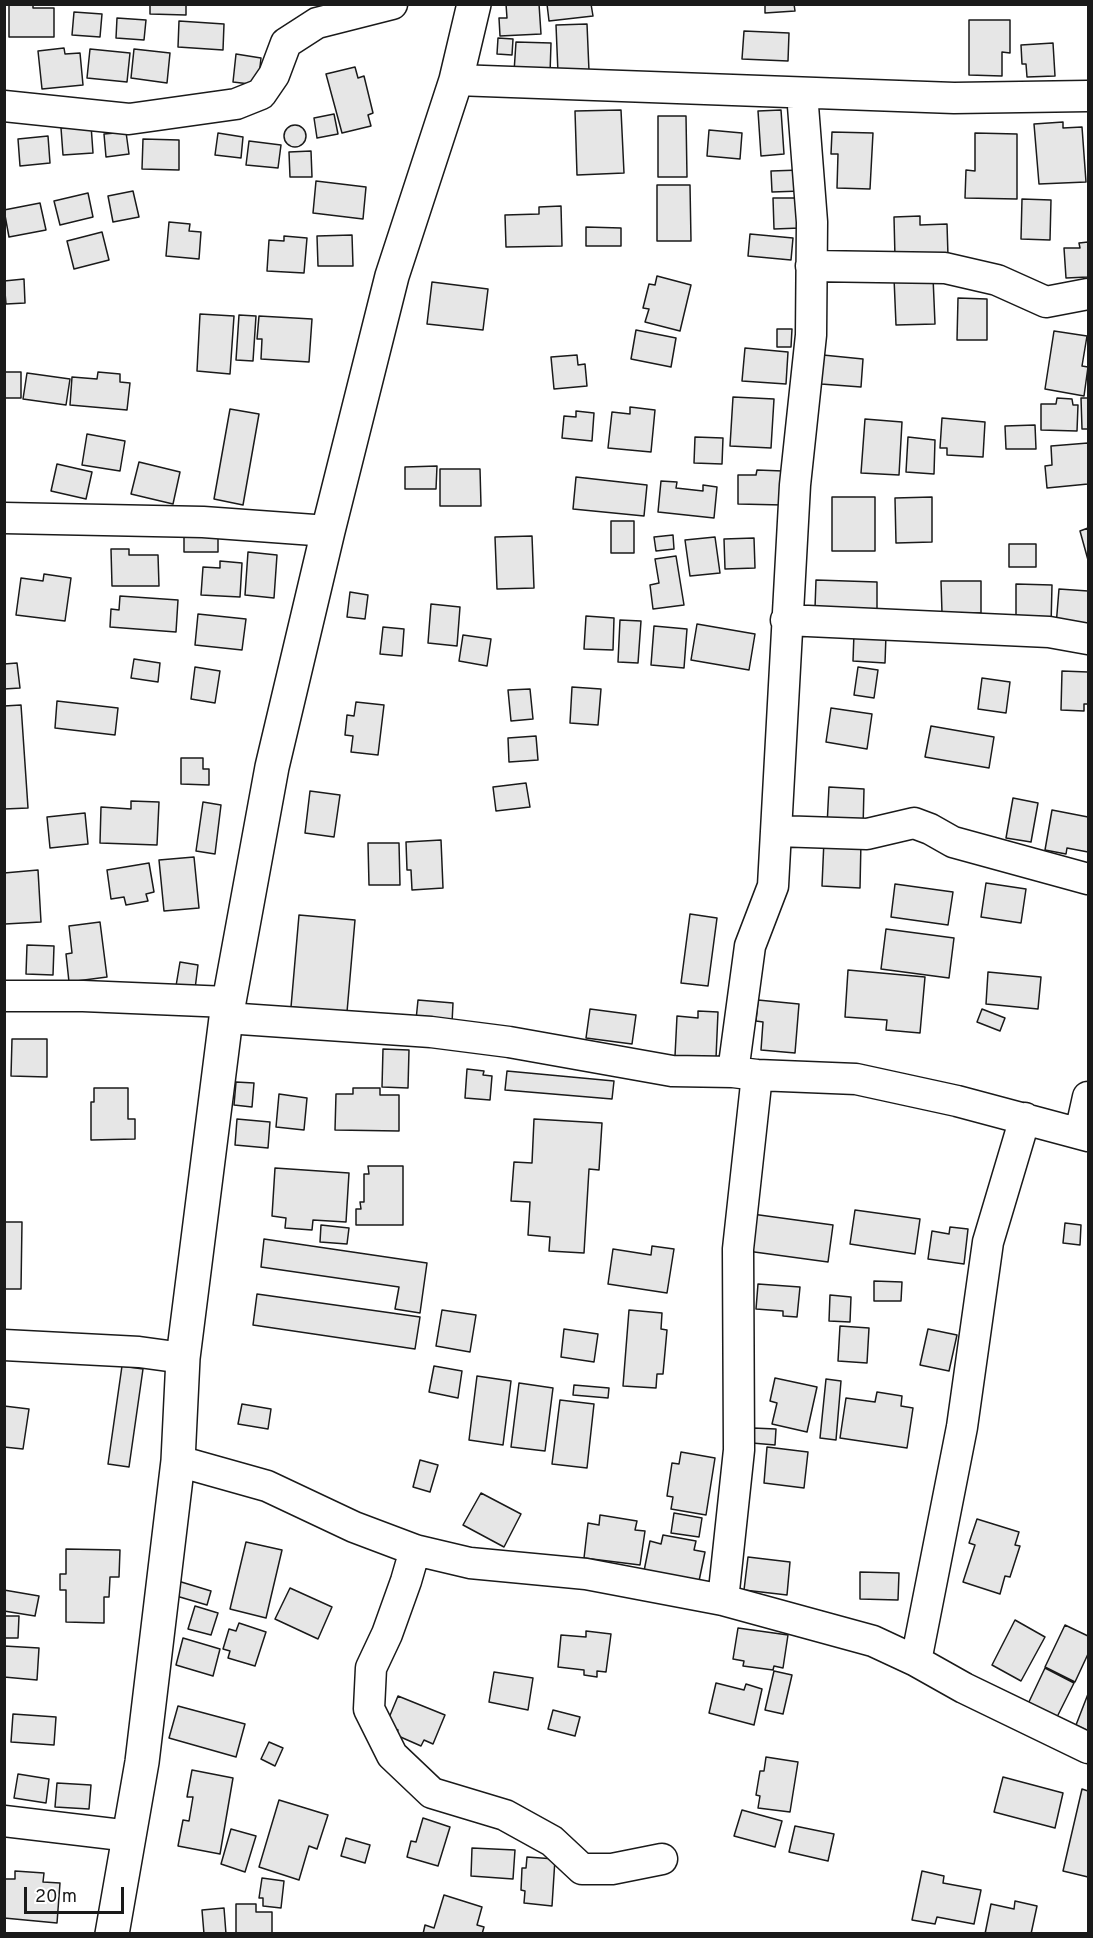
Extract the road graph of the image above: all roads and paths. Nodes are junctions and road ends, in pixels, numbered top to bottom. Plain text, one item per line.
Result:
1 (392, 4) edge
2 (474, 4) edge
3 (456, 80) junction
4 (802, 93) junction
5 (1089, 96) edge
6 (4, 106) edge
7 (811, 266) junction
8 (1089, 294) edge
9 (4, 518) edge
10 (328, 531) junction
11 (786, 620) junction
12 (1089, 639) edge
13 (776, 831) junction
14 (1089, 879) edge
15 (4, 996) edge
16 (227, 1010) junction
17 (745, 1073) junction
18 (1089, 1097) edge
19 (1025, 1118) junction
20 (1084, 1135) edge
21 (4, 1345) edge
22 (183, 1358) junction
23 (178, 1461) junction
24 (415, 1551) junction
25 (723, 1599) junction
26 (916, 1661) junction
27 (1089, 1748) edge
28 (4, 1821) edge
29 (130, 1836) junction
30 (662, 1859) dead end
31 (112, 1934) edge

1 - 6 street
2 - 3 street
3 - 4 street
3 - 10 street
4 - 5 street
4 - 7 street
7 - 8 street
7 - 11 street
9 - 10 street
10 - 16 street
11 - 12 street
11 - 13 street
13 - 14 street
13 - 17 street
15 - 16 street
16 - 17 street
16 - 22 street
17 - 19 street
17 - 25 street
18 - 20 street
19 - 20 street
19 - 26 street
21 - 22 street
22 - 23 street
23 - 24 street
23 - 29 street
24 - 25 street
24 - 30 street
25 - 26 street
26 - 27 street
28 - 29 street
29 - 31 street

